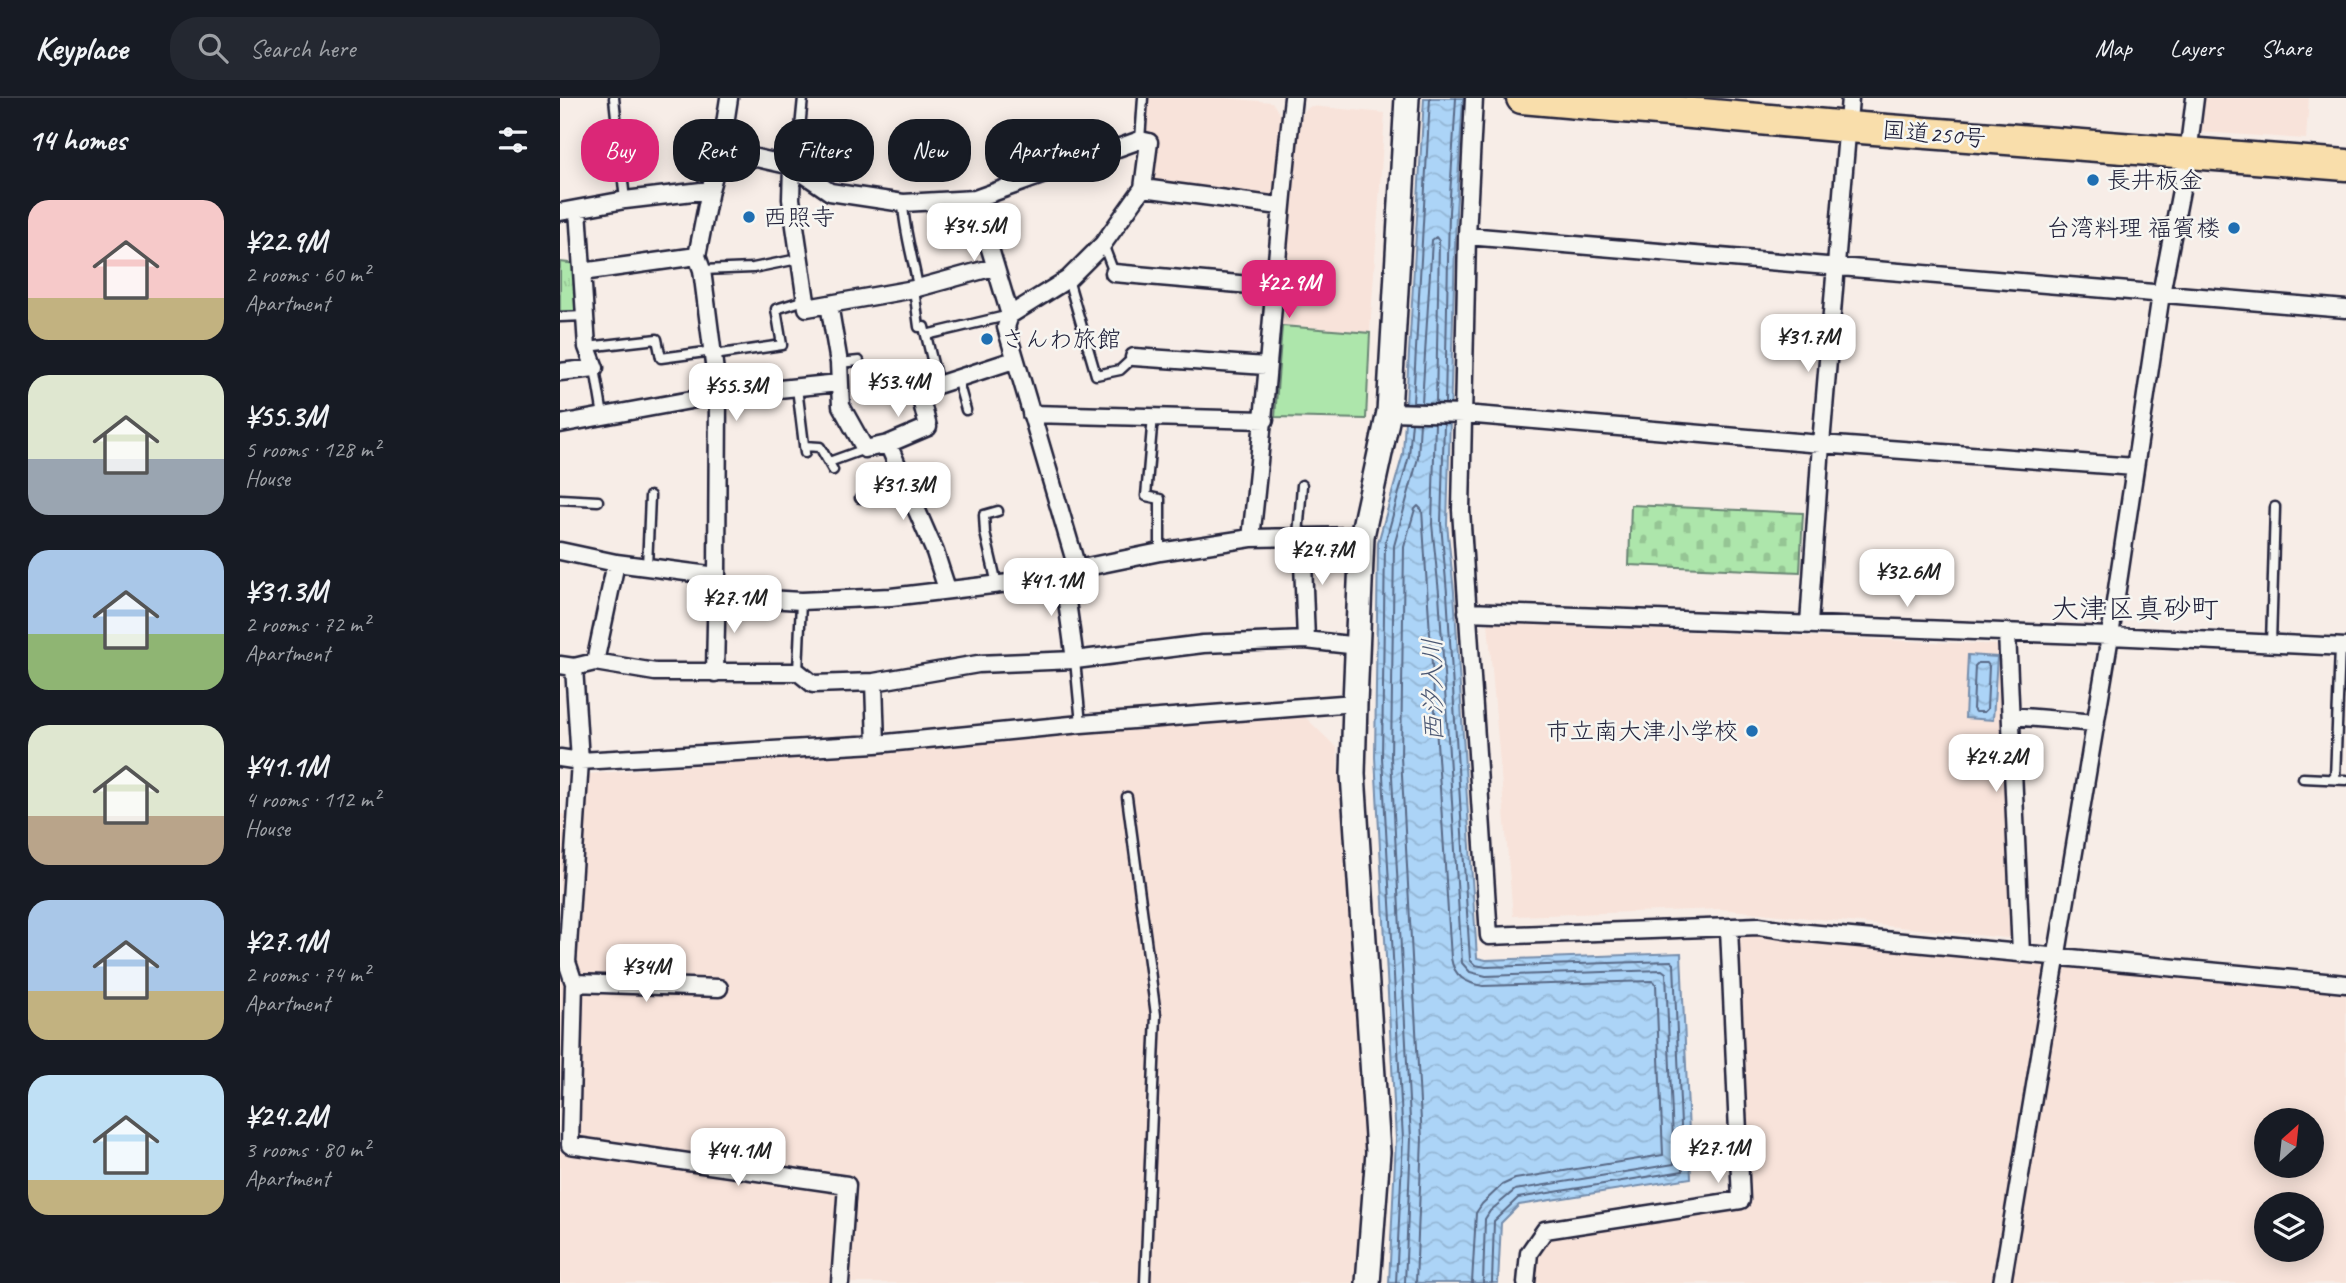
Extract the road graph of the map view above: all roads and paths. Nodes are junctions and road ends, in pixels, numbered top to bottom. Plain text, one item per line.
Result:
1 (614, 98) edge
2 (729, 98) edge
3 (803, 98) edge
4 (1143, 98) edge
5 (1293, 98) edge
6 (1407, 98) edge
7 (1474, 98) edge
8 (1522, 98) edge
9 (2195, 98) edge
10 (1849, 113) edge
11 (726, 119) edge
12 (800, 119) edge
13 (1140, 140) junction
14 (2188, 154) junction
15 (2346, 165) edge
16 (712, 182) edge
17 (793, 182) edge
18 (816, 182) edge
19 (1143, 188) junction
20 (710, 190) junction
21 (625, 200) junction
22 (975, 200) junction
23 (902, 203) junction
24 (1280, 206) junction
25 (578, 209) junction
26 (560, 212) edge
27 (1467, 236) junction
28 (1103, 244) junction
29 (798, 259) junction
30 (699, 263) junction
31 (994, 267) junction
32 (1835, 268) junction
33 (582, 272) junction
34 (1114, 273) joint
35 (1068, 279) junction
36 (1273, 287) junction
37 (916, 288) junction
38 (2161, 294) junction
39 (805, 300) junction
40 (829, 304) junction
41 (2346, 309) edge
42 (1010, 315) junction
43 (585, 316) junction
44 (560, 317) edge
45 (926, 335) junction
46 (587, 347) junction
47 (713, 353) junction
48 (1134, 357) joint
49 (1014, 360) junction
50 (859, 361) dead end
51 (839, 363) junction
52 (1266, 366) junction
53 (595, 368) junction
54 (560, 372) edge
55 (957, 378) junction
56 (839, 383) junction
57 (938, 384) junction
58 (797, 388) junction
59 (718, 395) junction
60 (967, 410) dead end
61 (1389, 412) junction
62 (1031, 414) junction
63 (1464, 414) junction
64 (603, 416) junction
65 (1153, 416) junction
66 (1265, 420) junction
67 (560, 424) edge
68 (888, 444) junction
69 (1821, 444) junction
70 (865, 449) junction
71 (2135, 467) junction
72 (904, 478) junction
73 (1303, 485) dead end
74 (649, 496) dead end
75 (860, 498) dead end
76 (560, 499) edge
77 (598, 501) dead end
78 (2275, 506) dead end
79 (998, 511) dead end
80 (1300, 536) junction
81 (1362, 536) junction
82 (1251, 538) junction
83 (560, 551) edge
84 (1160, 552) junction
85 (616, 563) junction
86 (647, 567) junction
87 (1070, 570) junction
88 (717, 576) junction
89 (997, 584) junction
90 (947, 589) junction
91 (716, 596) junction
92 (801, 601) junction
93 (1467, 612) junction
94 (1809, 624) junction
95 (2007, 632) junction
96 (2110, 636) junction
97 (1306, 640) junction
98 (2271, 644) junction
99 (1358, 646) junction
100 (2343, 647) edge
101 (1075, 660) junction
102 (595, 662) junction
103 (567, 666) edge
104 (798, 672) junction
105 (715, 673) junction
106 (874, 682) junction
107 (1355, 703) junction
108 (2011, 716) junction
109 (2096, 723) junction
110 (1081, 724) junction
111 (876, 744) junction
112 (560, 758) edge
113 (580, 761) junction
114 (2303, 778) dead end
115 (2335, 779) junction
116 (2346, 780) edge
117 (1127, 797) dead end
118 (1729, 928) junction
119 (2021, 954) junction
120 (2056, 957) junction
121 (563, 962) edge
122 (574, 983) junction
123 (2346, 984) edge
124 (719, 988) dead end
125 (840, 1283) edge
126 (1145, 1283) edge
127 (1368, 1283) edge
128 (1526, 1283) edge
129 (2002, 1283) edge

1 - 21 lane
2 - 11 street
3 - 12 lane
4 - 13 lane
5 - 24 street
6 - 61 street
7 - 27 street
8 - 10 highway, 国道250号
9 - 14 street
10 - 14 highway, 国道250号
10 - 32 street
13 - 19 street
13 - 22 street
14 - 15 highway, 国道250号
14 - 38 street
16 - 20 street
17 - 29 street
18 - 23 street
19 - 24 street
19 - 28 street
20 - 21 street
20 - 30 street
21 - 25 street
22 - 23 street
22 - 31 street
23 - 37 lane
24 - 36 street
25 - 26 street
25 - 33 street
27 - 32 street
27 - 63 street
28 - 34 lane
28 - 35 street
29 - 30 lane
29 - 39 street
30 - 33 street
30 - 47 street
31 - 37 street
31 - 42 street
32 - 38 street
32 - 69 street
33 - 43 street
34 - 36 street
35 - 42 street
35 - 48 lane
36 - 52 street
37 - 40 street
37 - 45 lane
38 - 41 street
38 - 71 street
39 - 40 street
39 - 47 lane
40 - 51 street
42 - 45 lane
42 - 49 street
43 - 44 lane
43 - 46 street
45 - 57 lane
46 - 47 lane
46 - 53 street
47 - 59 street
48 - 52 street
49 - 55 street
49 - 62 street
50 - 51 lane
51 - 56 street
52 - 66 street
53 - 54 street
53 - 64 lane
55 - 57 street
55 - 60 lane
56 - 58 street
56 - 70 street
57 - 68 street
58 - 59 street
58 - 70 lane
59 - 64 street
59 - 88 street
61 - 63 street
61 - 81 street
62 - 65 street
62 - 87 street
63 - 69 street
63 - 93 street
64 - 67 street
65 - 66 street
65 - 84 lane
66 - 82 street
68 - 70 street
68 - 72 street
69 - 71 street
69 - 94 street
71 - 96 street
72 - 75 lane
72 - 90 street
73 - 80 lane
74 - 86 lane
76 - 77 lane
78 - 98 lane
79 - 89 lane
80 - 81 street
80 - 82 street
80 - 97 street
81 - 99 street
82 - 84 street
83 - 85 street
84 - 87 street
85 - 86 street
85 - 102 street
86 - 88 street
87 - 89 street
87 - 101 street
88 - 91 street
89 - 90 street
90 - 92 street
91 - 92 street
91 - 105 street
92 - 104 lane
93 - 94 street
93 - 118 street
94 - 95 street
95 - 96 street
95 - 108 street
96 - 98 street
96 - 109 street
97 - 99 street
97 - 101 street
98 - 100 street
99 - 107 street
100 - 115 lane
101 - 106 street
101 - 110 lane
102 - 103 street
102 - 105 street
103 - 113 street
104 - 105 street
104 - 106 street
106 - 111 street
107 - 110 street
107 - 127 street
108 - 109 street
108 - 119 street
109 - 120 street
110 - 111 street
111 - 113 street
112 - 113 street
113 - 121 street
114 - 115 lane
115 - 116 lane
117 - 126 lane
118 - 119 street
118 - 128 street
119 - 120 street
120 - 123 street
120 - 129 street
121 - 122 street
122 - 124 street
122 - 125 street

